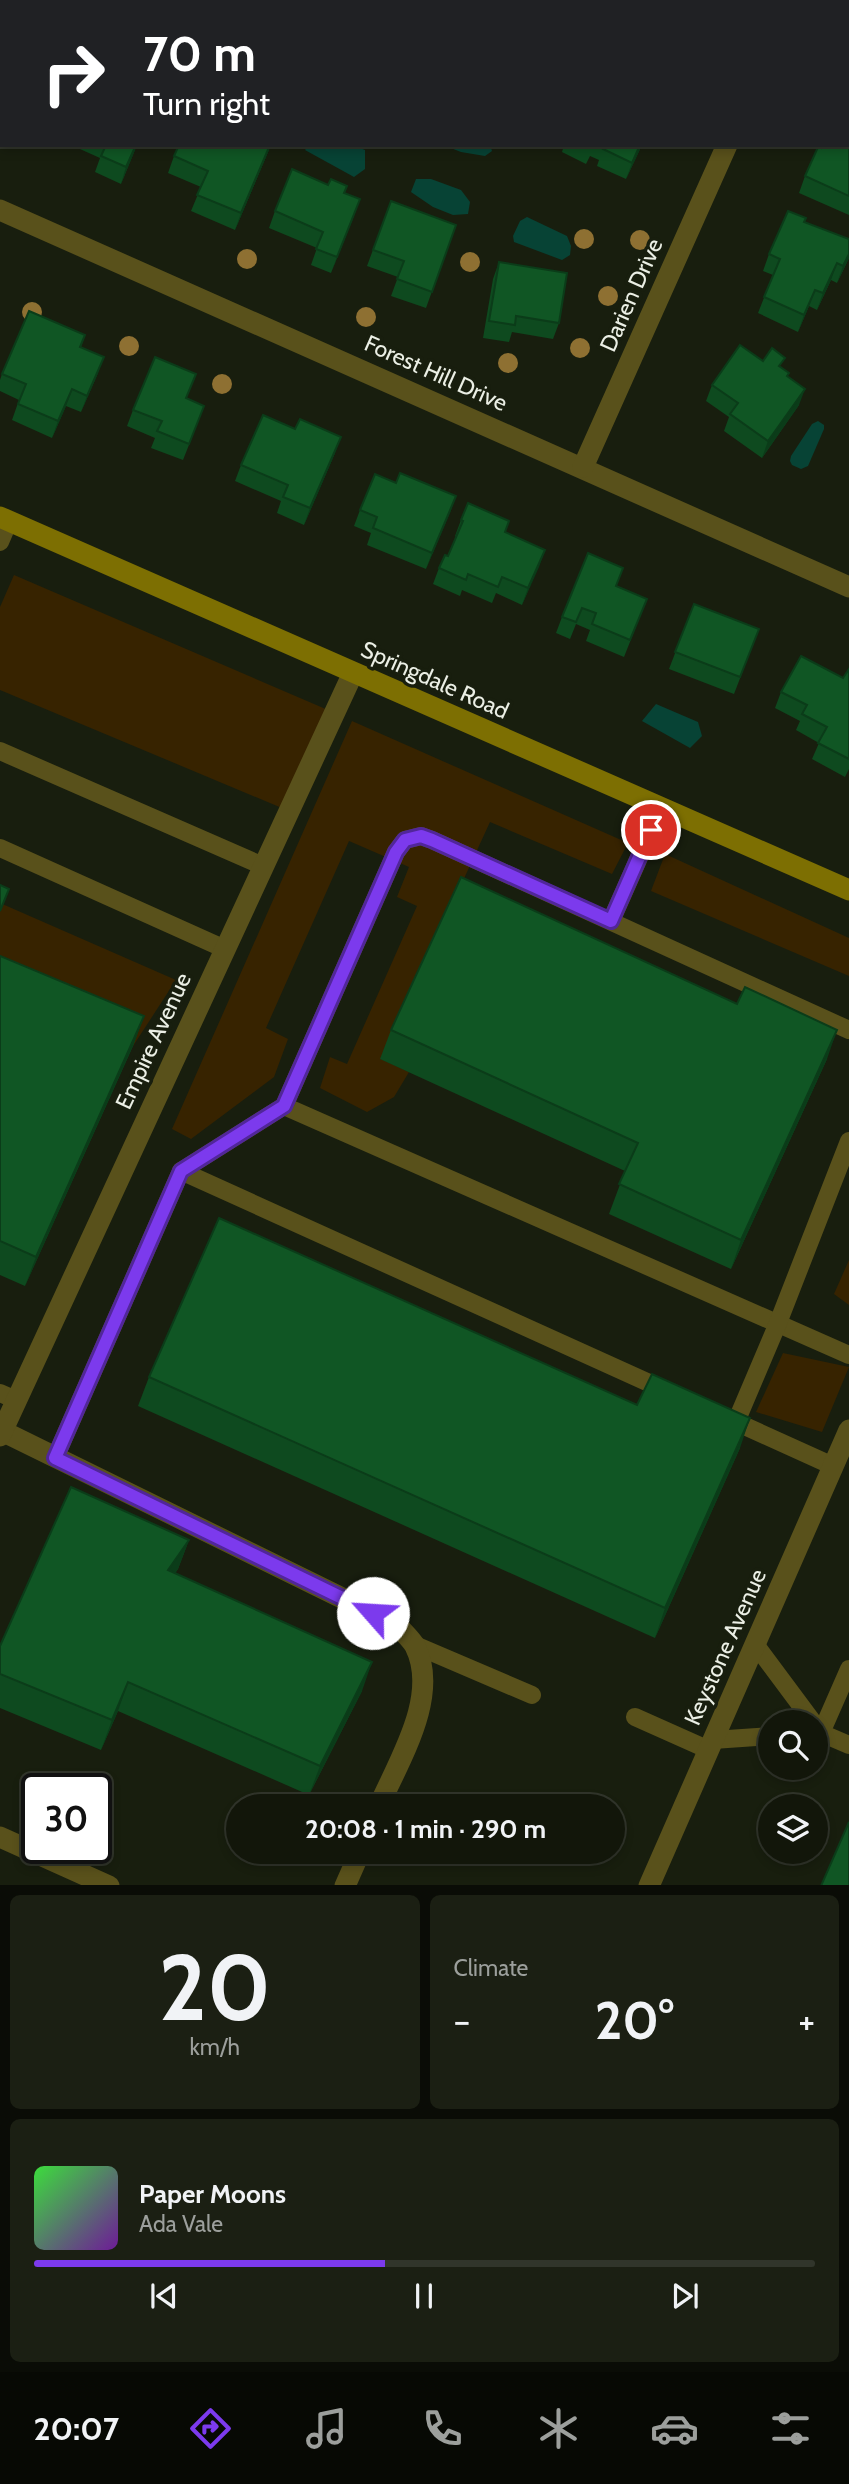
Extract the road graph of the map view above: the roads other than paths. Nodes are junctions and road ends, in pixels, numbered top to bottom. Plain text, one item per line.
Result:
1 (726, 147) edge
2 (0, 210) edge
3 (583, 467) junction
4 (5, 519) edge
5 (0, 542) edge
6 (849, 587) edge
7 (354, 673) junction
8 (0, 751) edge
9 (661, 808) junction
10 (0, 848) edge
11 (263, 866) junction
12 (849, 890) edge
13 (611, 921) junction
14 (225, 949) junction
15 (849, 1030) edge
16 (284, 1106) junction
17 (849, 1141) edge
18 (181, 1171) junction
19 (778, 1323) junction
20 (849, 1355) edge
21 (8, 1396) edge
22 (685, 1399) edge
23 (711, 1411) edge
24 (736, 1422) junction
25 (849, 1430) edge
26 (1, 1434) edge
27 (55, 1458) junction
28 (833, 1466) junction
29 (755, 1644) junction
30 (415, 1645) junction
31 (849, 1669) edge
32 (532, 1695) dead end
33 (803, 1710) edge
34 (826, 1710) edge
35 (635, 1717) dead end
36 (828, 1734) edge
37 (758, 1738) edge
38 (711, 1745) junction
39 (849, 1745) edge
40 (384, 1794) edge
41 (0, 1837) edge
42 (354, 1864) edge
43 (109, 1885) edge
44 (345, 1885) edge
45 (649, 1885) edge

1 - 3 street, Darien Drive
2 - 3 street, Forest Hill Drive
3 - 6 street, Forest Hill Drive
4 - 5 lane
4 - 7 main road, Springdale Road
7 - 9 main road, Springdale Road
7 - 11 street, Empire Avenue
8 - 11 lane
9 - 12 main road, Springdale Road
9 - 13 lane
10 - 14 lane
11 - 14 street, Empire Avenue
13 - 15 lane
13 - 16 lane
14 - 21 street, Empire Avenue
16 - 18 lane
16 - 19 lane
17 - 19 lane
18 - 22 lane
18 - 27 lane
19 - 20 lane
19 - 24 lane
21 - 26 street, Empire Avenue
23 - 24 lane
24 - 28 lane
25 - 28 street, Keystone Avenue
26 - 27 street
27 - 30 street
28 - 29 street, Keystone Avenue
29 - 33 lane
29 - 38 street, Keystone Avenue
30 - 32 lane
30 - 40 street
31 - 34 lane
35 - 38 lane
36 - 39 lane
37 - 38 lane
38 - 45 street, Keystone Avenue
41 - 43 street
42 - 44 street

